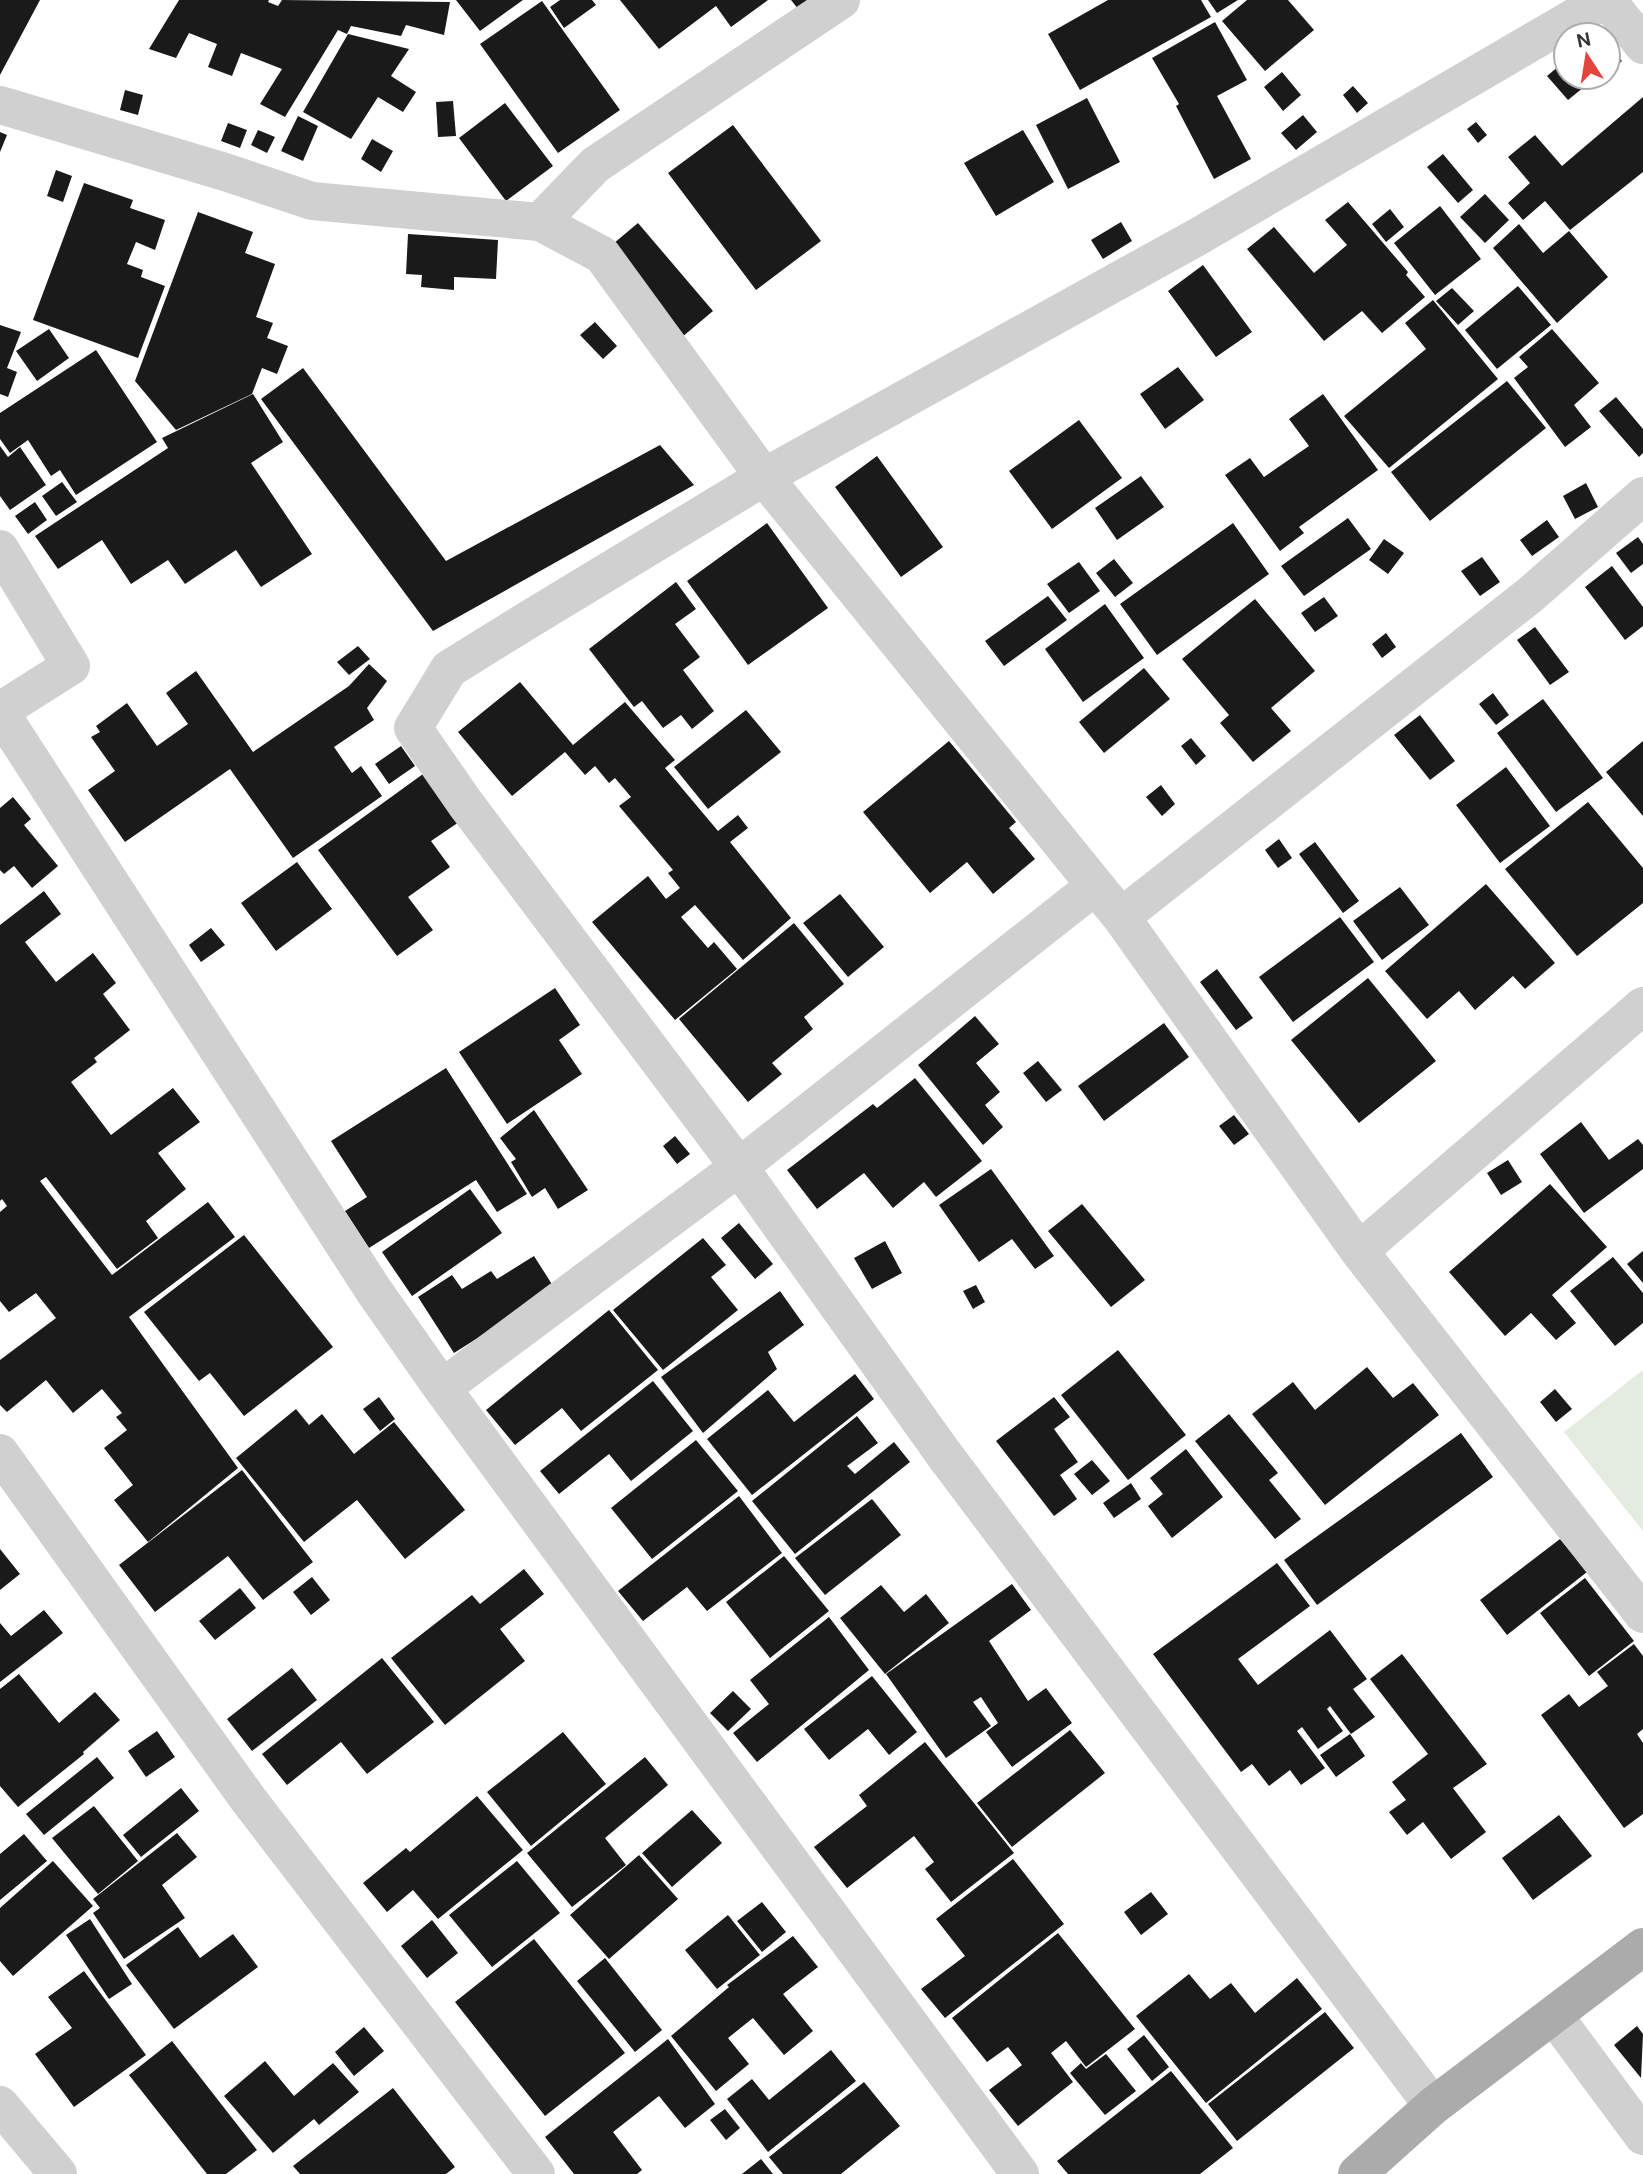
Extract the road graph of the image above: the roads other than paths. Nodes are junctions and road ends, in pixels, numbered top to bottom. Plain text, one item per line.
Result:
1 (841, 0) edge
2 (1606, 0) edge
3 (1643, 46) edge
4 (0, 105) edge
5 (540, 222) junction
6 (764, 477) junction
7 (1643, 496) edge
8 (0, 549) edge
9 (0, 711) edge
10 (1095, 886) junction
11 (1121, 918) junction
12 (1643, 1006) edge
13 (739, 1167) junction
14 (1360, 1251) junction
15 (442, 1388) junction
16 (0, 1453) edge
17 (1643, 1614) edge
18 (1643, 1947) edge
19 (1555, 2017) junction
20 (0, 2105) edge
21 (1433, 2106) junction
22 (1643, 2136) edge
23 (58, 2174) edge
24 (536, 2174) edge
25 (1020, 2174) edge
26 (1357, 2174) edge

1 - 5 street
2 - 3 street
2 - 6 street
4 - 5 street
5 - 6 street
6 - 10 street
6 - 13 street
7 - 11 street
8 - 9 street
9 - 15 street
10 - 11 street
10 - 13 street
11 - 14 street
12 - 14 street
13 - 15 street
13 - 21 street
14 - 17 street
15 - 25 street
16 - 24 street
18 - 19 main road
19 - 21 main road
19 - 22 street
20 - 23 street
21 - 26 main road

